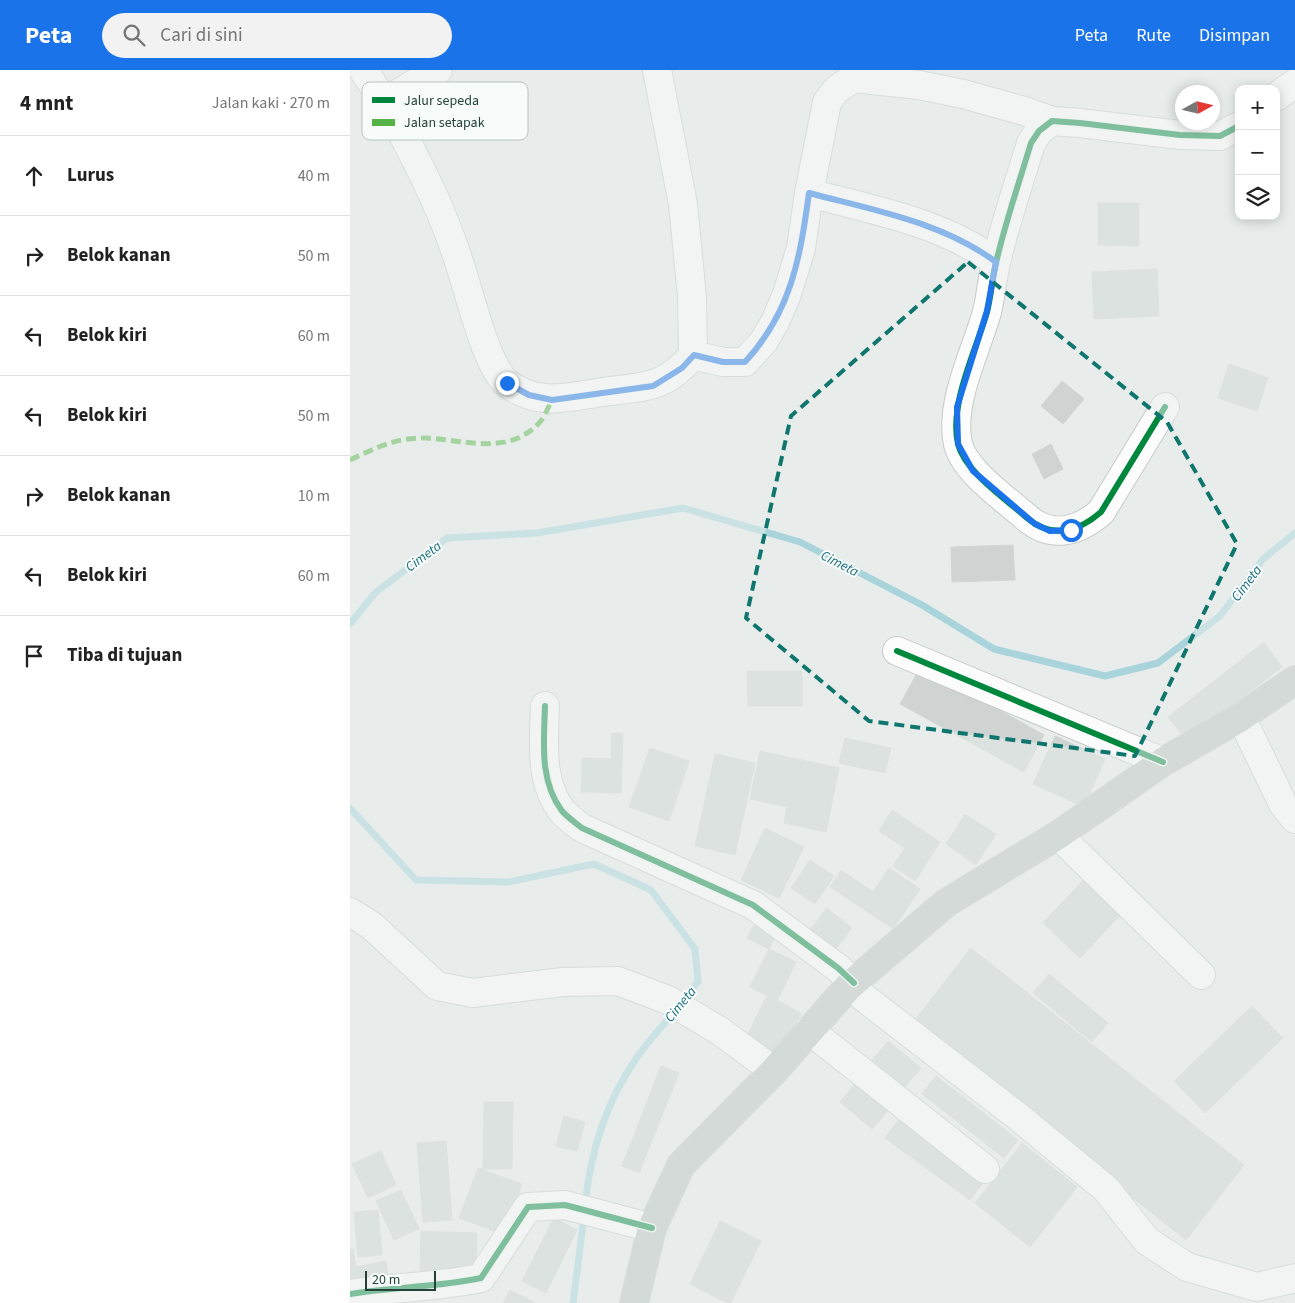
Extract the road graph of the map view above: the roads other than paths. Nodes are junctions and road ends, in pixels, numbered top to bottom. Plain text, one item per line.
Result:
1 (363, 70) edge
2 (438, 70) edge
3 (656, 70) edge
4 (372, 82) edge
5 (417, 82) edge
6 (1295, 83) edge
7 (1280, 94) edge
8 (1052, 122) junction
9 (1235, 128) edge
10 (405, 140) edge
11 (809, 193) junction
12 (996, 262) junction
13 (694, 355) junction
14 (1165, 406) dead end
15 (897, 651) dead end
16 (1295, 680) edge
17 (545, 706) dead end
18 (1241, 717) junction
19 (1163, 762) junction
20 (1295, 819) edge
21 (1058, 835) junction
22 (350, 912) edge
23 (1200, 975) dead end
24 (852, 985) junction
25 (810, 1030) junction
26 (774, 1070) junction
27 (985, 1169) dead end
28 (652, 1228) junction
29 (1295, 1278) edge
30 (350, 1294) edge
31 (634, 1303) edge

1 - 4 street
2 - 5 street
3 - 13 street
6 - 7 street
8 - 9 street
8 - 11 street
8 - 12 street
10 - 13 street
11 - 12 street
11 - 13 street
12 - 14 street
15 - 19 street
16 - 18 highway
17 - 24 street
18 - 19 highway
18 - 20 street
19 - 21 highway
21 - 23 street
21 - 24 highway
22 - 26 street
24 - 25 highway
24 - 29 street
25 - 26 highway
25 - 27 street
26 - 28 highway
28 - 30 street
28 - 31 highway

